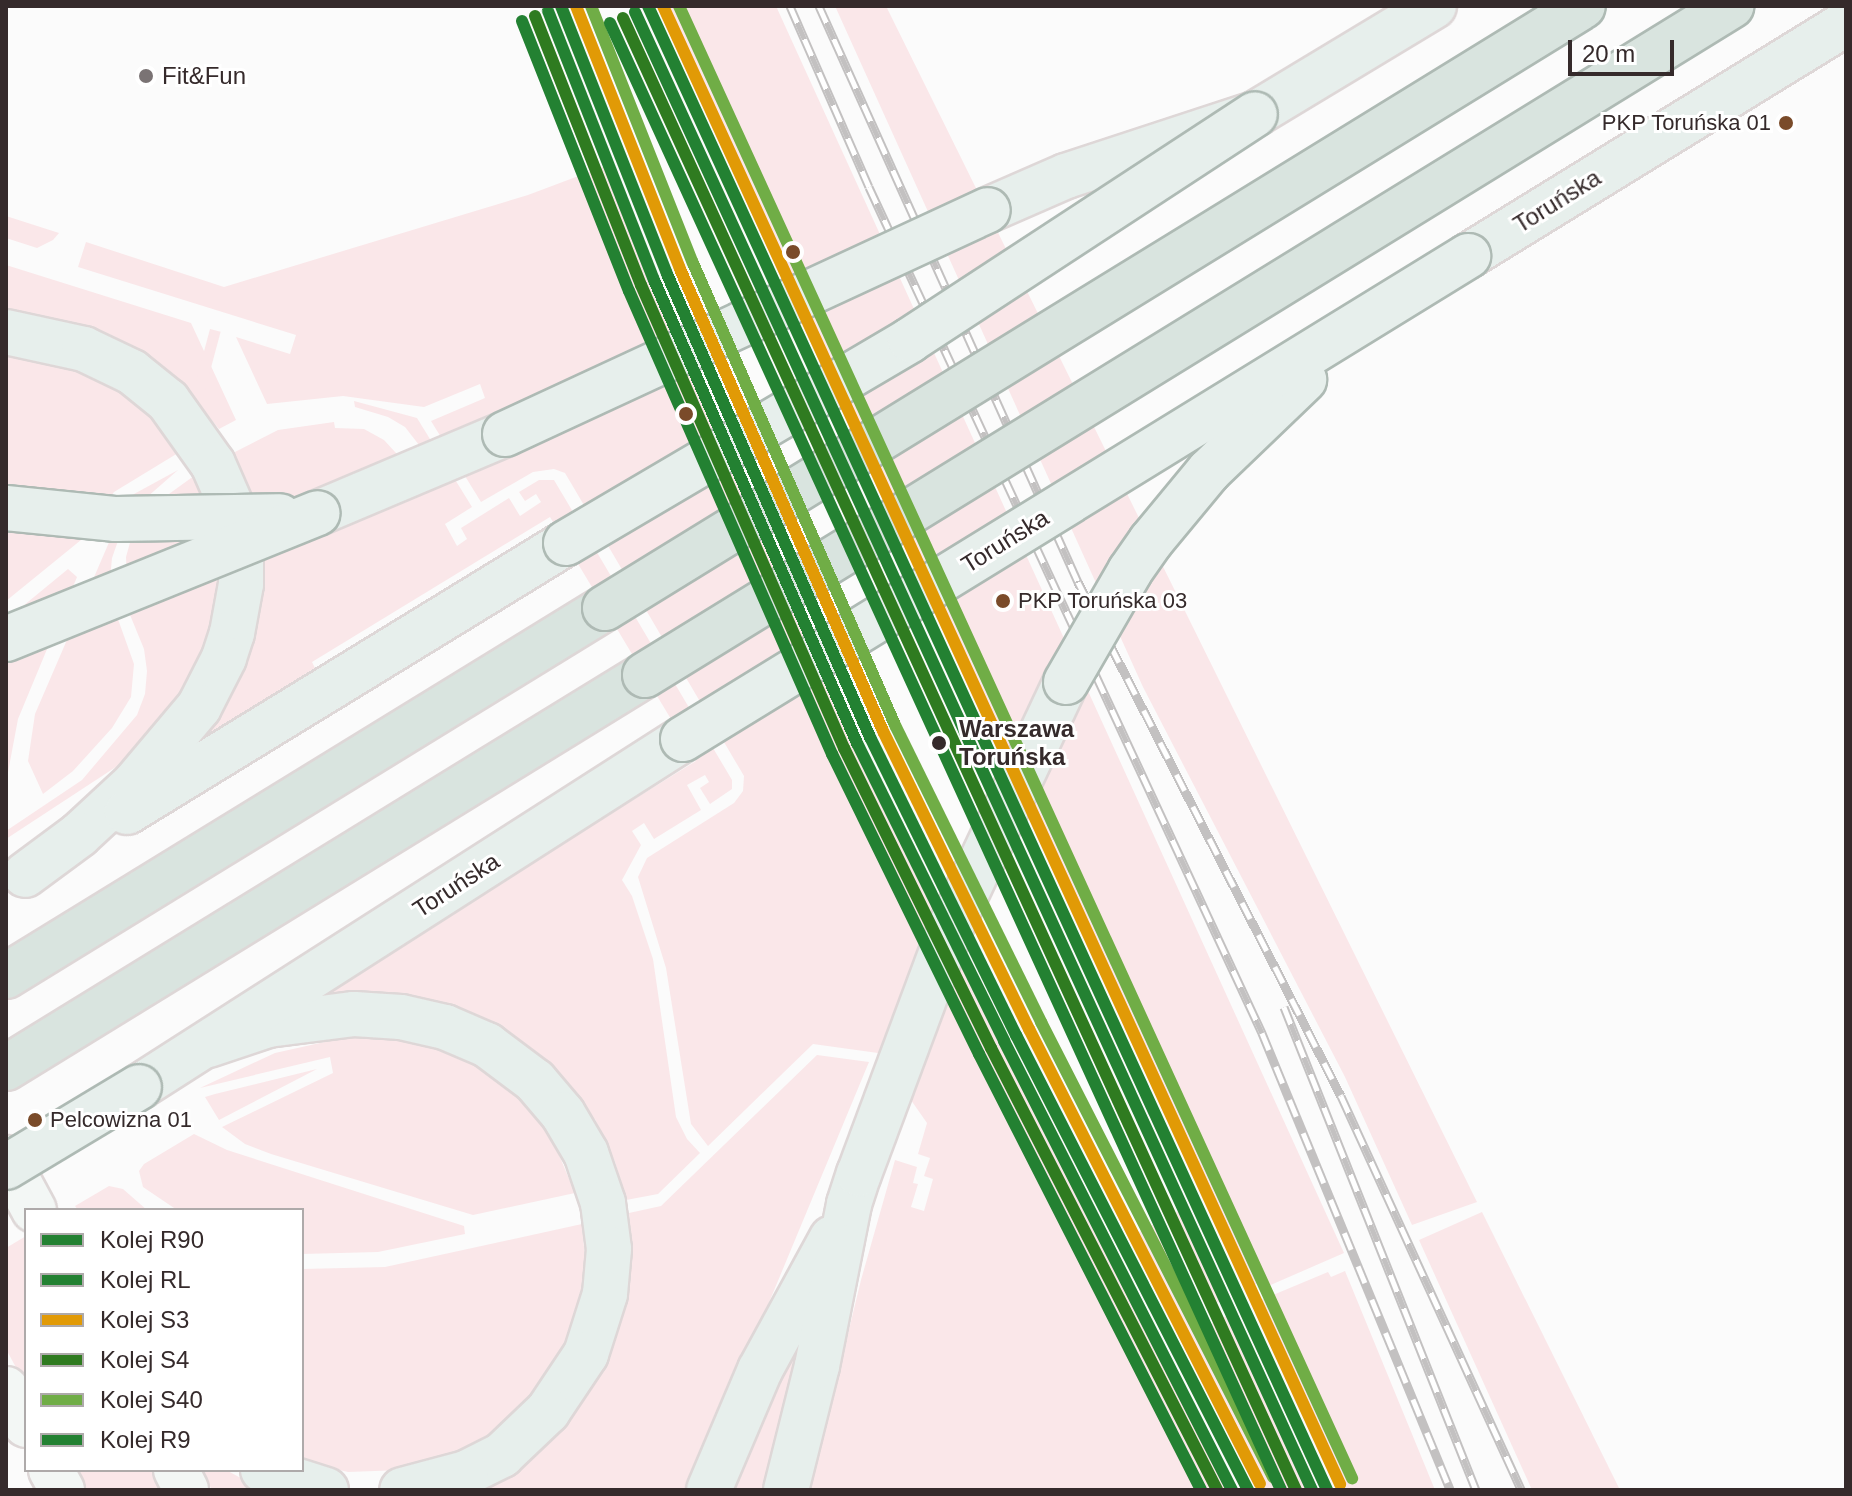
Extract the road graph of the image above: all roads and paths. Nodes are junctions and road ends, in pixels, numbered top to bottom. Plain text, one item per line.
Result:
1 (1434, 6) edge
2 (1583, 6) edge
3 (1731, 6) edge
4 (1846, 23) edge
5 (1255, 114) junction
6 (1468, 256) junction
7 (6, 332) edge
8 (6, 508) edge
9 (318, 513) junction
10 (6, 639) edge
11 (16, 881) edge
12 (6, 976) edge
13 (208, 1045) junction
14 (6, 1068) edge
15 (6, 1158) edge
16 (6, 1167) edge
17 (849, 1204) junction
18 (33, 1208) edge
19 (6, 1389) edge
20 (24, 1421) edge
21 (52, 1472) edge
22 (177, 1472) edge
23 (269, 1472) edge
24 (62, 1490) edge
25 (186, 1490) edge
26 (326, 1490) edge
27 (402, 1490) edge
28 (709, 1490) edge
29 (786, 1490) edge

1 - 5 main road
2 - 12 highway, bridge
3 - 14 highway, bridge
4 - 6 main road, Toruńska
5 - 9 main road, bridge
5 - 11 main road, bridge
6 - 13 main road, Toruńska, bridge
6 - 17 main road, bridge
7 - 11 main road
8 - 9 main road, bridge
9 - 10 main road, bridge
13 - 16 main road, Toruńska, bridge
13 - 27 main road
15 - 18 main road
17 - 28 main road
17 - 29 main road
19 - 20 main road
21 - 24 main road
22 - 25 main road
23 - 26 main road

